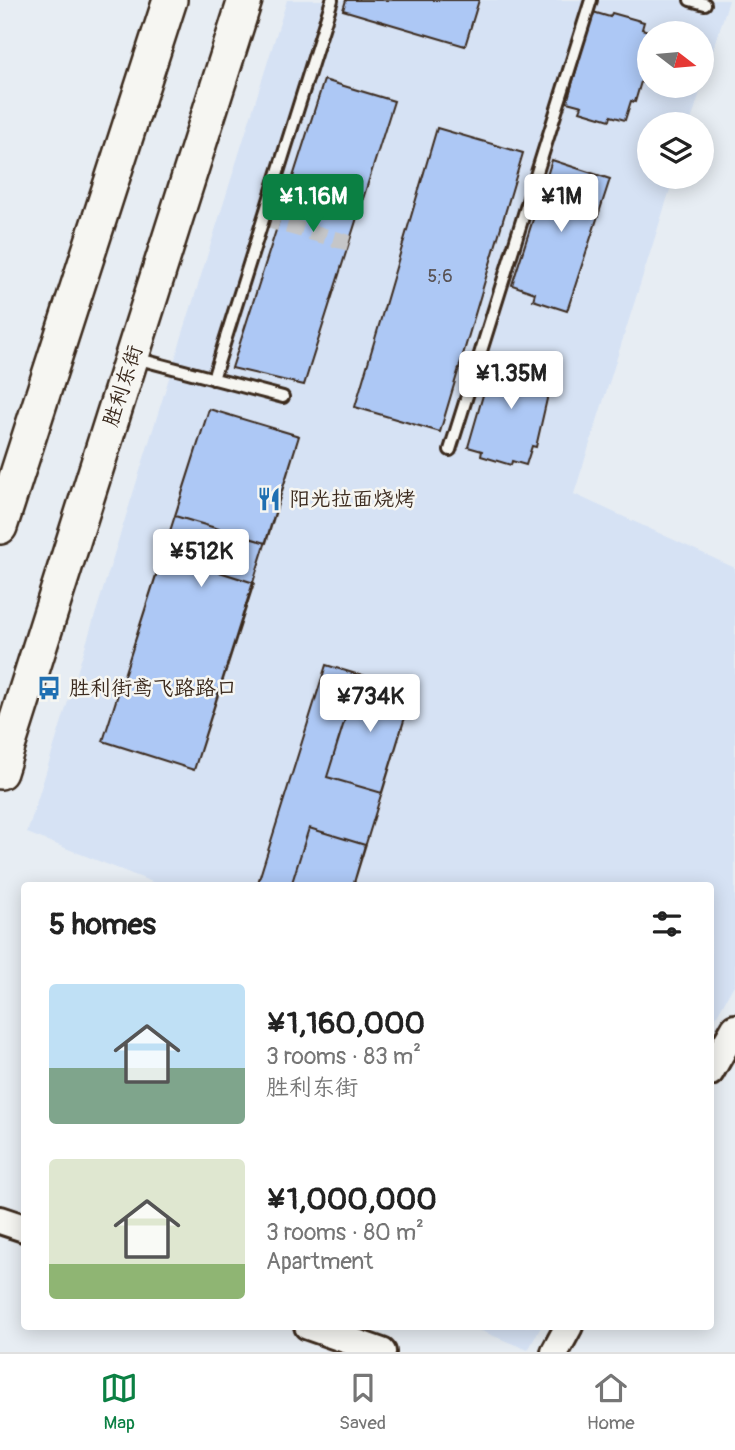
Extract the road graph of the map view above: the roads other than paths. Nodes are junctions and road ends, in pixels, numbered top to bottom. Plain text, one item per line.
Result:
1 (170, 0) edge
2 (245, 0) edge
3 (332, 0) edge
4 (591, 0) edge
5 (690, 0) edge
6 (705, 4) dead end
7 (132, 357) junction
8 (213, 379) junction
9 (283, 397) dead end
10 (450, 450) dead end
11 (0, 527) edge
12 (0, 772) edge
13 (735, 1028) edge
14 (714, 1065) edge
15 (0, 1220) edge
16 (21, 1227) edge
17 (319, 1330) edge
18 (567, 1330) edge
19 (382, 1352) edge
20 (555, 1352) edge

1 - 11 main road
2 - 7 main road, 胜利东街
3 - 8 lane
4 - 10 lane
5 - 6 lane
7 - 8 lane
7 - 12 main road, 胜利东街
8 - 9 lane
13 - 14 street
15 - 16 street
17 - 19 street
18 - 20 street

